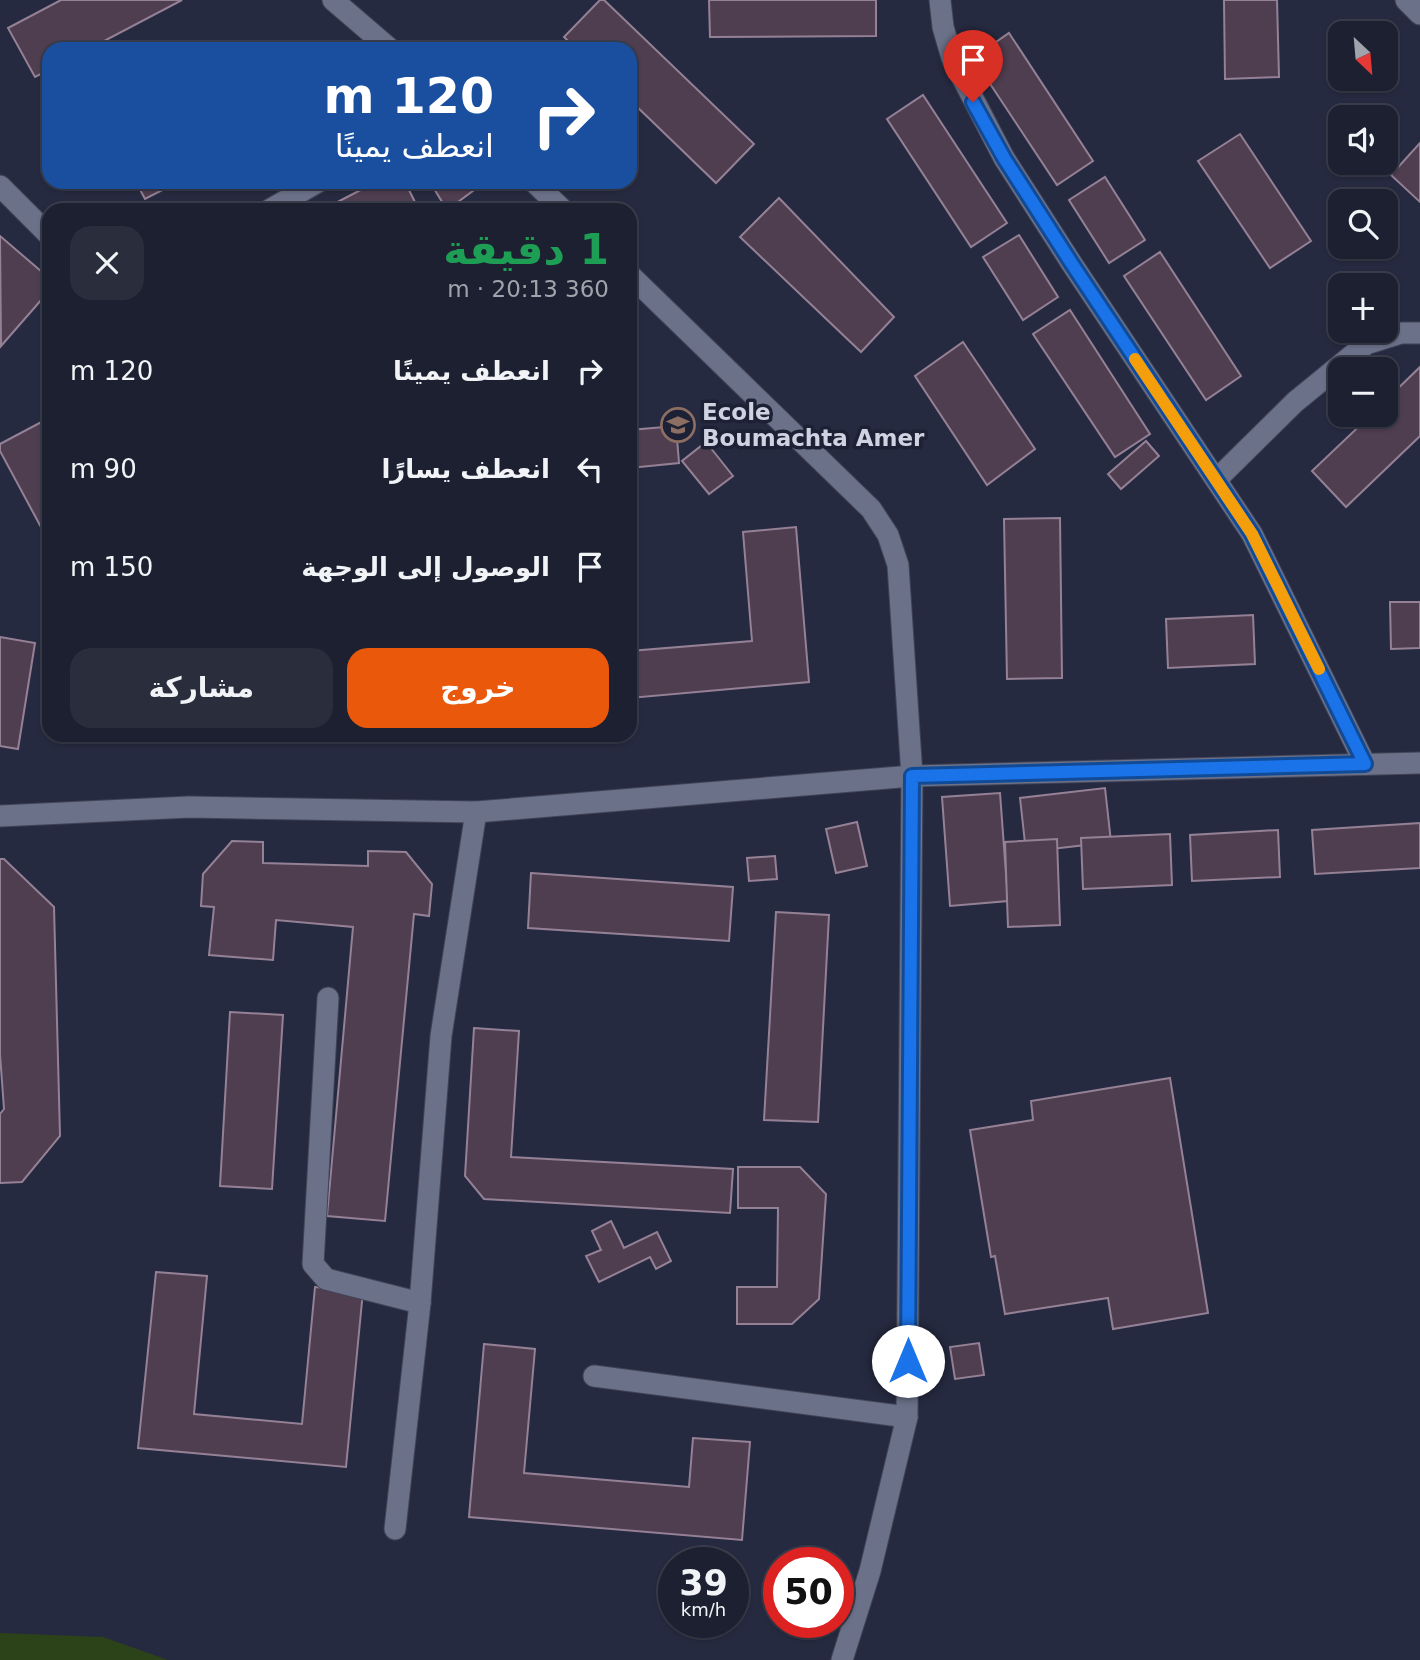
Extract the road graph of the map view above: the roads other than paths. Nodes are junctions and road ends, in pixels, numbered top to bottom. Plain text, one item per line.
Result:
1 (334, 0) edge
2 (940, 0) edge
3 (1406, 0) edge
4 (1420, 14) edge
5 (382, 42) edge
6 (0, 186) edge
7 (306, 189) edge
8 (541, 189) edge
9 (281, 203) edge
10 (556, 203) edge
11 (42, 228) edge
12 (637, 282) edge
13 (1420, 333) edge
14 (1217, 479) junction
15 (1420, 763) edge
16 (1365, 764) junction
17 (912, 776) junction
18 (476, 812) junction
19 (0, 816) edge
20 (328, 998) dead end
21 (420, 1303) junction
22 (594, 1377) dead end
23 (907, 1417) junction
24 (395, 1529) dead end
25 (842, 1660) edge

1 - 5 street
2 - 14 street
3 - 4 street
6 - 11 street
7 - 9 street
8 - 10 street
12 - 17 street
13 - 14 street
14 - 16 street
15 - 16 street
16 - 17 street
17 - 18 street
17 - 23 street
18 - 19 street
18 - 21 street
20 - 21 street
21 - 24 street
22 - 23 street
23 - 25 street

